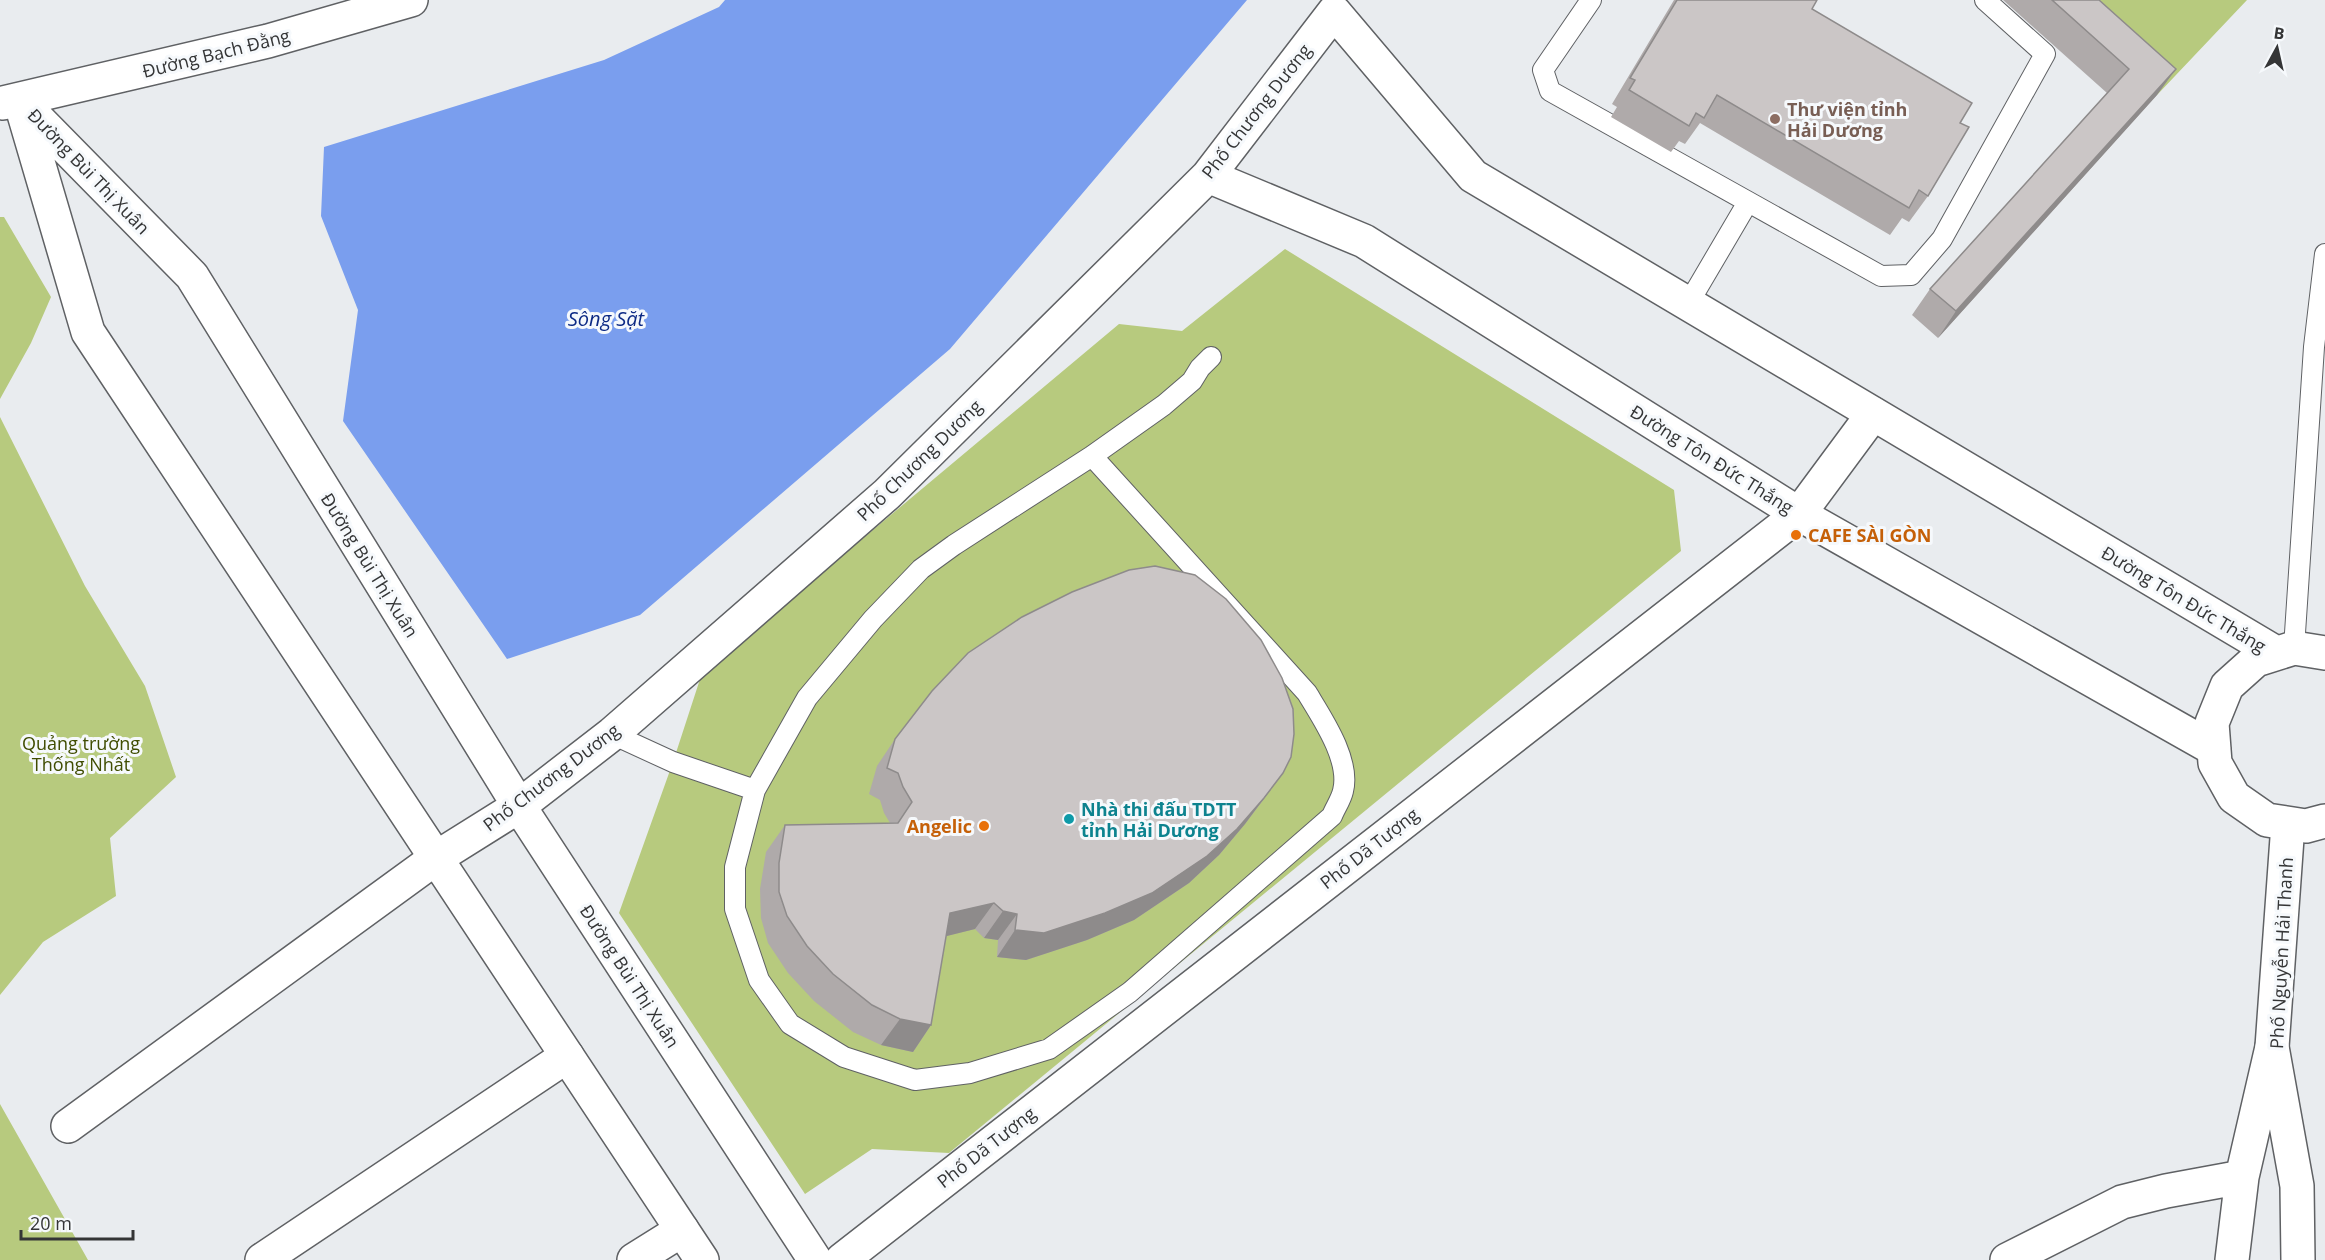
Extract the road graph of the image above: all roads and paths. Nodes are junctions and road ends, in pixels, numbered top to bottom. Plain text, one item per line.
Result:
1 (411, 0) edge
2 (1985, 0) edge
3 (1588, 1) edge
4 (1338, 6) edge
5 (10, 102) edge
6 (1208, 176) junction
7 (1748, 202) junction
8 (2325, 254) edge
9 (1688, 304) junction
10 (1211, 357) dead end
11 (1872, 414) junction
12 (1092, 456) junction
13 (1799, 514) junction
14 (2298, 651) edge
15 (612, 734) junction
16 (2214, 750) junction
17 (755, 790) junction
18 (519, 806) junction
19 (2325, 821) edge
20 (2288, 824) junction
21 (436, 858) junction
22 (2272, 1047) junction
23 (567, 1056) junction
24 (68, 1126) dead end
25 (2242, 1177) junction
26 (682, 1230) junction
27 (262, 1260) edge
28 (634, 1260) edge
29 (702, 1260) edge
30 (815, 1260) edge
31 (842, 1260) edge
32 (2007, 1260) edge
33 (2232, 1260) edge
34 (2298, 1260) edge

1 - 5 street, Đường Bạch Đằng
2 - 7 lane
3 - 7 lane
4 - 6 street, Phố Chương Dương
4 - 9 street, Đường Tôn Đức Thắng
5 - 18 street, Đường Bùi Thị Xuân
5 - 21 street, Đường Bùi Thị Xuân
6 - 13 street, Đường Tôn Đức Thắng
6 - 15 street, Phố Chương Dương
7 - 9 lane
8 - 14 lane
9 - 11 street, Đường Tôn Đức Thắng
10 - 12 lane
11 - 13 street, Phố Dã Tượng
11 - 14 street, Đường Tôn Đức Thắng
12 - 17 lane
12 - 17 lane
13 - 16 street, Đường Tôn Đức Thắng
13 - 31 street, Phố Dã Tượng
14 - 16 street
15 - 17 lane
15 - 18 street, Phố Chương Dương
16 - 20 street
18 - 21 street, Phố Chương Dương
18 - 30 street, Đường Bùi Thị Xuân
19 - 20 street
20 - 22 street, Phố Nguyễn Hải Thanh
21 - 23 street, Đường Bùi Thị Xuân
21 - 24 street, Phố Chương Dương
22 - 25 street
22 - 34 street, Phố Nguyễn Hải Thanh
23 - 26 street, Đường Bùi Thị Xuân
23 - 27 street
25 - 32 street
25 - 33 street
26 - 28 street
26 - 29 street, Đường Bùi Thị Xuân

